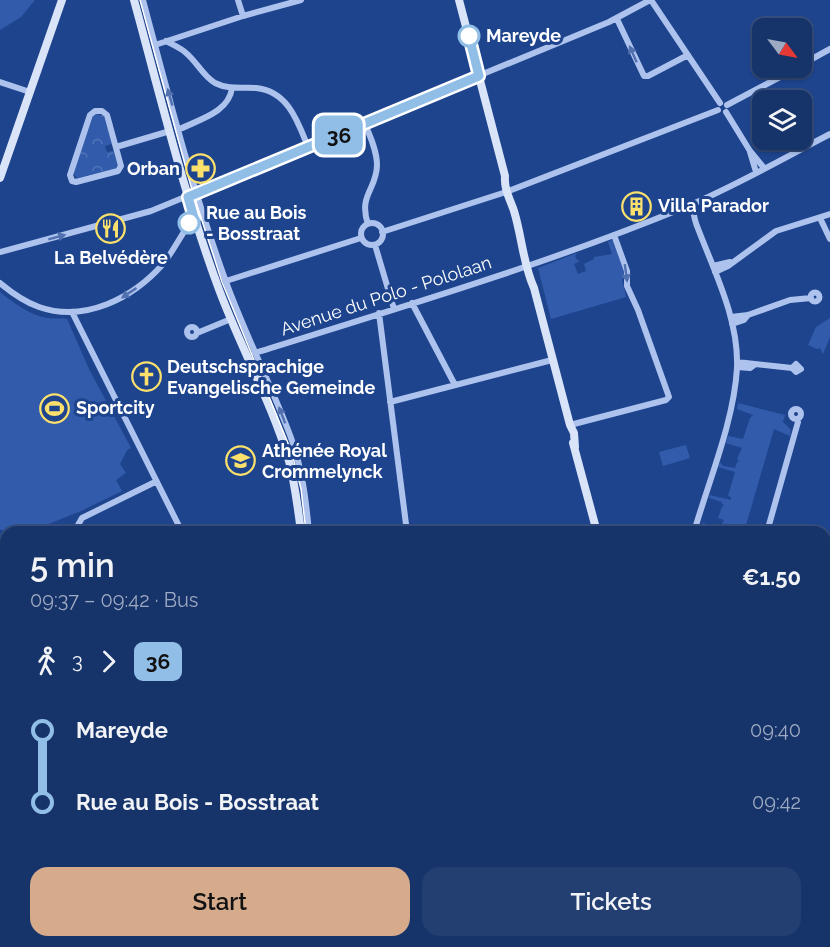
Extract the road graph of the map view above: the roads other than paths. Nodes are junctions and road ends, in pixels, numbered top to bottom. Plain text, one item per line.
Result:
1 (60, 0) edge
2 (134, 0) edge
3 (143, 0) edge
4 (238, 0) edge
5 (301, 0) edge
6 (459, 0) edge
7 (651, 0) edge
8 (243, 16) junction
9 (616, 19) junction
10 (166, 41) junction
11 (155, 45) junction
12 (830, 49) edge
13 (688, 55) junction
14 (812, 59) edge
15 (479, 76) junction
16 (780, 78) edge
17 (0, 82) edge
18 (232, 88) junction
19 (28, 91) junction
20 (720, 103) junction
21 (727, 109) junction
22 (718, 110) junction
23 (365, 124) junction
24 (174, 130) junction
25 (830, 134) edge
26 (116, 147) junction
27 (308, 147) junction
28 (750, 151) junction
29 (764, 168) junction
30 (0, 169) edge
31 (756, 172) junction
32 (0, 178) edge
33 (509, 191) junction
34 (198, 193) junction
35 (188, 197) junction
36 (688, 206) junction
37 (830, 214) edge
38 (194, 218) junction
39 (820, 218) junction
40 (368, 224) junction
41 (208, 228) junction
42 (198, 231) junction
43 (382, 232) junction
44 (614, 235) junction
45 (362, 238) junction
46 (830, 239) edge
47 (375, 245) junction
48 (0, 252) edge
49 (528, 266) junction
50 (714, 269) junction
51 (226, 281) junction
52 (0, 283) edge
53 (811, 298) dead end
54 (412, 303) junction
55 (394, 309) junction
56 (72, 312) junction
57 (379, 313) junction
58 (231, 319) junction
59 (732, 321) junction
60 (197, 333) dead end
61 (255, 353) junction
62 (552, 360) junction
63 (736, 365) junction
64 (792, 368) dead end
65 (455, 385) junction
66 (390, 402) junction
67 (798, 419) dead end
68 (570, 425) junction
69 (155, 482) junction
70 (79, 526) edge
71 (179, 526) edge
72 (299, 526) edge
73 (308, 526) edge
74 (406, 526) edge
75 (595, 526) edge
76 (696, 526) edge
77 (769, 526) edge

1 - 19 street
2 - 24 street
3 - 11 street
4 - 8 street
5 - 8 street
6 - 15 street
7 - 9 street
7 - 13 street
8 - 10 street
13 -> 9 street
9 - 15 street
10 - 11 street
10 - 18 street
24 -> 11 street
12 - 14 street
13 - 20 street
15 - 23 street
15 - 33 street
16 - 21 street
17 - 19 street
18 - 24 street
18 - 27 street
19 - 30 street
19 - 32 street
20 - 21 street
20 - 22 street
21 - 22 street
21 - 28 street
22 - 33 street
23 - 27 street
23 - 40 street
24 - 26 street
24 - 34 street
24 - 35 street
25 - 29 street, Avenue du Polo - Pololaan
26 - 26 street
27 - 34 street
28 - 29 street
28 - 31 street
29 - 31 street, Avenue du Polo - Pololaan
31 - 36 street, Avenue du Polo - Pololaan
33 - 43 street
33 - 49 street
34 - 35 street
34 - 41 street
35 - 38 street
48 -> 35 street
36 - 44 street, Avenue du Polo - Pololaan
36 - 50 street
37 - 39 street
38 - 42 street
38 -> 56 street
39 - 46 street
39 - 50 street
40 - 43 street
40 - 45 street
41 - 42 street
41 - 51 street
42 - 58 street
43 - 47 street
44 - 49 street, Avenue du Polo - Pololaan
44 -> 68 street
45 - 47 street
45 - 51 street
47 - 55 street
49 - 54 street, Avenue du Polo - Pololaan
49 - 62 street
50 - 59 street
51 - 61 street
52 - 56 street
53 - 59 street
54 - 55 street, Avenue du Polo - Pololaan
54 - 65 street
55 - 57 street, Avenue du Polo - Pololaan
56 - 69 street
57 - 61 street, Avenue du Polo - Pololaan
57 - 66 street
58 - 60 street
58 - 72 street
59 - 63 street
73 -> 61 street
62 - 65 street
62 - 68 street
63 - 64 street
63 - 76 street
65 - 66 street
66 - 74 street
67 - 77 street
68 - 75 street
69 - 70 street
69 - 71 street

